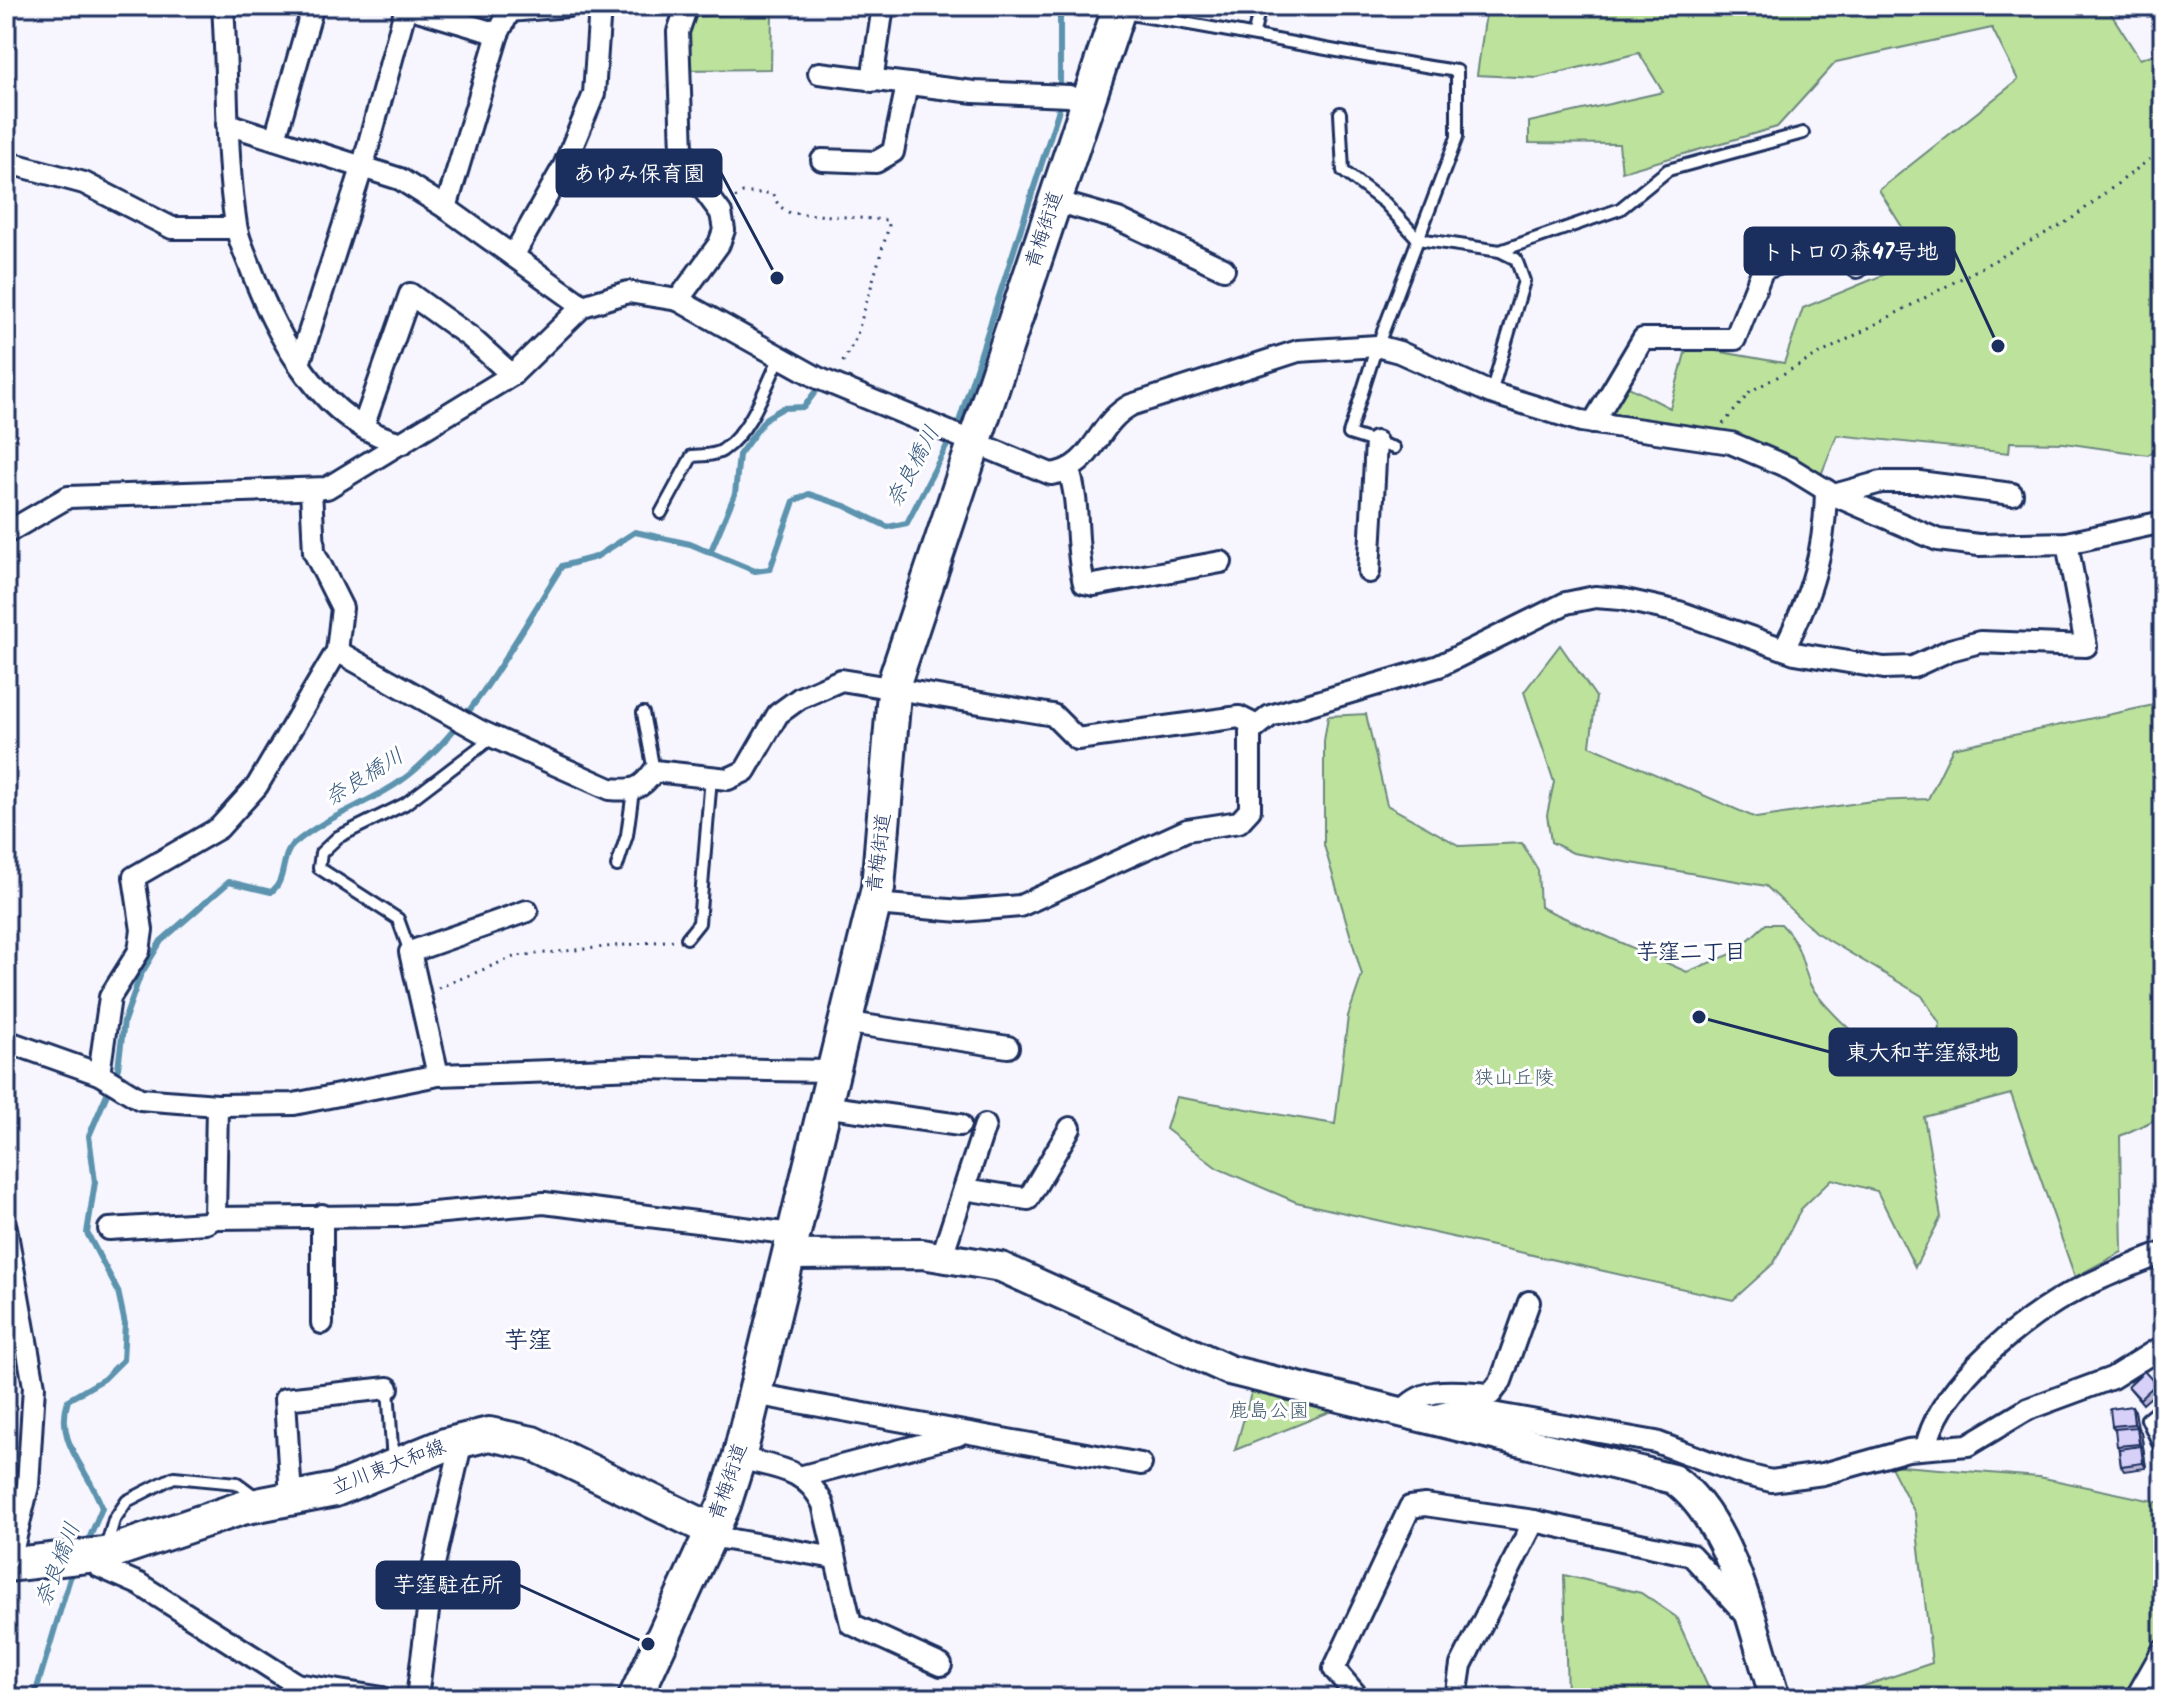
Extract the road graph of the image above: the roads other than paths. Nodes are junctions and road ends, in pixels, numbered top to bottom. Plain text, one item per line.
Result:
1 (223, 6) edge
2 (313, 6) edge
3 (405, 6) edge
4 (568, 6) edge
5 (600, 6) edge
6 (752, 6) edge
7 (883, 6) edge
8 (1260, 6) edge
9 (510, 8) edge
10 (686, 8) edge
11 (1119, 9) edge
12 (1254, 33) junction
13 (498, 34) junction
14 (819, 73) dead end
15 (872, 81) junction
16 (907, 85) junction
17 (1070, 98) junction
18 (1340, 113) dead end
19 (227, 124) junction
20 (1803, 133) dead end
21 (275, 139) junction
22 (822, 160) dead end
23 (6, 162) edge
24 (363, 165) junction
25 (1055, 201) junction
26 (446, 208) junction
27 (236, 228) junction
28 (1418, 239) junction
29 (1500, 251) junction
30 (513, 256) junction
31 (1857, 267) dead end
32 (1224, 269) dead end
33 (678, 300) junction
34 (583, 306) junction
35 (1377, 346) junction
36 (780, 357) junction
37 (299, 364) junction
38 (512, 375) junction
39 (1491, 393) junction
40 (1593, 423) junction
41 (363, 427) junction
42 (967, 441) junction
43 (403, 443) junction
44 (1385, 445) joint
45 (1069, 471) junction
46 (311, 489) junction
47 (1830, 492) junction
48 (2012, 494) dead end
49 (661, 513) dead end
50 (2163, 522) edge
51 (7, 528) edge
52 (2067, 543) junction
53 (1221, 562) dead end
54 (1369, 572) dead end
55 (1784, 649) junction
56 (337, 651) junction
57 (893, 689) junction
58 (643, 713) dead end
59 (1257, 726) junction
60 (493, 737) junction
61 (654, 771) junction
62 (711, 777) junction
63 (633, 791) junction
64 (617, 866) dead end
65 (874, 904) junction
66 (527, 911) dead end
67 (687, 938) road end
68 (410, 952) junction
69 (843, 1022) junction
70 (6, 1041) edge
71 (1008, 1047) dead end
72 (831, 1071) junction
73 (100, 1075) junction
74 (438, 1075) junction
75 (217, 1105) junction
76 (823, 1106) junction
77 (960, 1125) dead end
78 (985, 1125) dead end
79 (1070, 1128) dead end
80 (964, 1189) junction
81 (322, 1215) junction
82 (215, 1218) junction
83 (6, 1228) edge
84 (109, 1229) dead end
85 (790, 1244) junction
86 (2163, 1253) edge
87 (942, 1256) junction
88 (1529, 1302) dead end
89 (322, 1323) dead end
90 (2163, 1346) edge
91 (388, 1388) joint
92 (754, 1394) junction
93 (2163, 1406) edge
94 (1413, 1416) junction
95 (965, 1433) junction
96 (462, 1440) junction
97 (1926, 1448) junction
98 (2163, 1453) edge
99 (739, 1458) junction
100 (1141, 1464) dead end
101 (393, 1467) junction
102 (803, 1476) junction
103 (278, 1501) junction
104 (1534, 1521) junction
105 (711, 1533) junction
106 (87, 1557) junction
107 (835, 1558) junction
108 (8, 1565) edge
109 (1749, 1618) junction
110 (2163, 1650) edge
111 (941, 1665) dead end
112 (383, 1698) edge
113 (417, 1698) edge
114 (635, 1698) edge
115 (1359, 1698) edge
116 (1456, 1698) edge
117 (1775, 1698) edge
118 (2136, 1698) edge

1 - 19 street
2 - 21 street
3 - 13 street
3 - 24 street
4 - 9 street
5 - 30 street
6 - 10 lane
7 - 15 street
8 - 12 lane
9 - 13 street
10 - 33 street
11 - 12 lane
11 - 17 main road, 青梅街道
12 - 28 lane
13 - 26 street
14 - 15 street
15 - 16 street
16 - 17 street
16 - 22 street
17 - 25 main road, 青梅街道
18 - 28 lane
19 - 21 street
19 - 27 street
20 - 29 lane
21 - 24 street
23 - 27 street
24 - 26 street
24 - 37 street
25 - 32 street
25 - 42 main road, 青梅街道
26 - 30 street
27 - 37 street
28 - 29 lane
28 - 35 lane
29 - 39 lane
30 - 34 street
31 - 40 street
33 - 34 street
33 - 36 street
34 - 38 street
35 - 39 street
35 - 44 lane
35 - 45 street
36 - 42 street
36 - 49 lane
37 - 41 street
38 - 41 street
38 - 43 street
39 - 40 street
40 - 47 street
41 - 43 street
42 - 45 street
42 - 57 main road, 青梅街道
43 - 46 street
44 - 54 street
45 - 53 street
46 - 51 street
46 - 56 street
47 - 48 street
47 - 52 street
47 - 55 street
50 - 52 street
52 - 55 street
55 - 59 street
56 - 60 street
56 - 73 street
57 - 59 street
57 - 62 street
57 - 65 main road, 青梅街道
58 - 61 lane
59 - 65 street
60 - 63 street
60 - 68 lane
61 - 62 street
61 - 63 street
62 - 67 lane
63 - 64 lane
65 - 69 main road, 青梅街道
66 - 68 street
68 - 74 street
69 - 71 street
69 - 72 main road, 青梅街道
70 - 73 street
72 - 74 street
72 - 76 main road, 青梅街道
73 - 75 street
74 - 75 street
75 - 82 street
76 - 77 street
76 - 85 main road, 青梅街道
78 - 80 street
79 - 80 street
80 - 87 street
81 - 82 street
81 - 85 street
81 - 89 street
82 - 84 street
83 - 108 street
85 - 87 street
85 - 92 main road, 青梅街道
86 - 97 street
87 - 94 street
88 - 94 street
90 - 97 street
91 - 101 lane
91 - 103 street
92 - 95 street
92 - 99 main road, 青梅街道
93 - 98 lane
94 - 97 street
94 - 109 street
95 - 100 street
95 - 102 street
96 - 101 main road, 立川東大和線
96 - 105 main road, 立川東大和線
96 - 113 street
99 - 102 street
99 - 105 main road, 青梅街道
101 - 103 main road, 立川東大和線
102 - 107 street
103 - 106 main road, 立川東大和線
103 - 106 lane
104 - 109 street
104 - 115 street
104 - 116 street
105 - 107 street
105 - 114 main road, 青梅街道
106 - 108 main road, 立川東大和線
106 - 112 street
107 - 111 street
109 - 117 street
110 - 118 street

